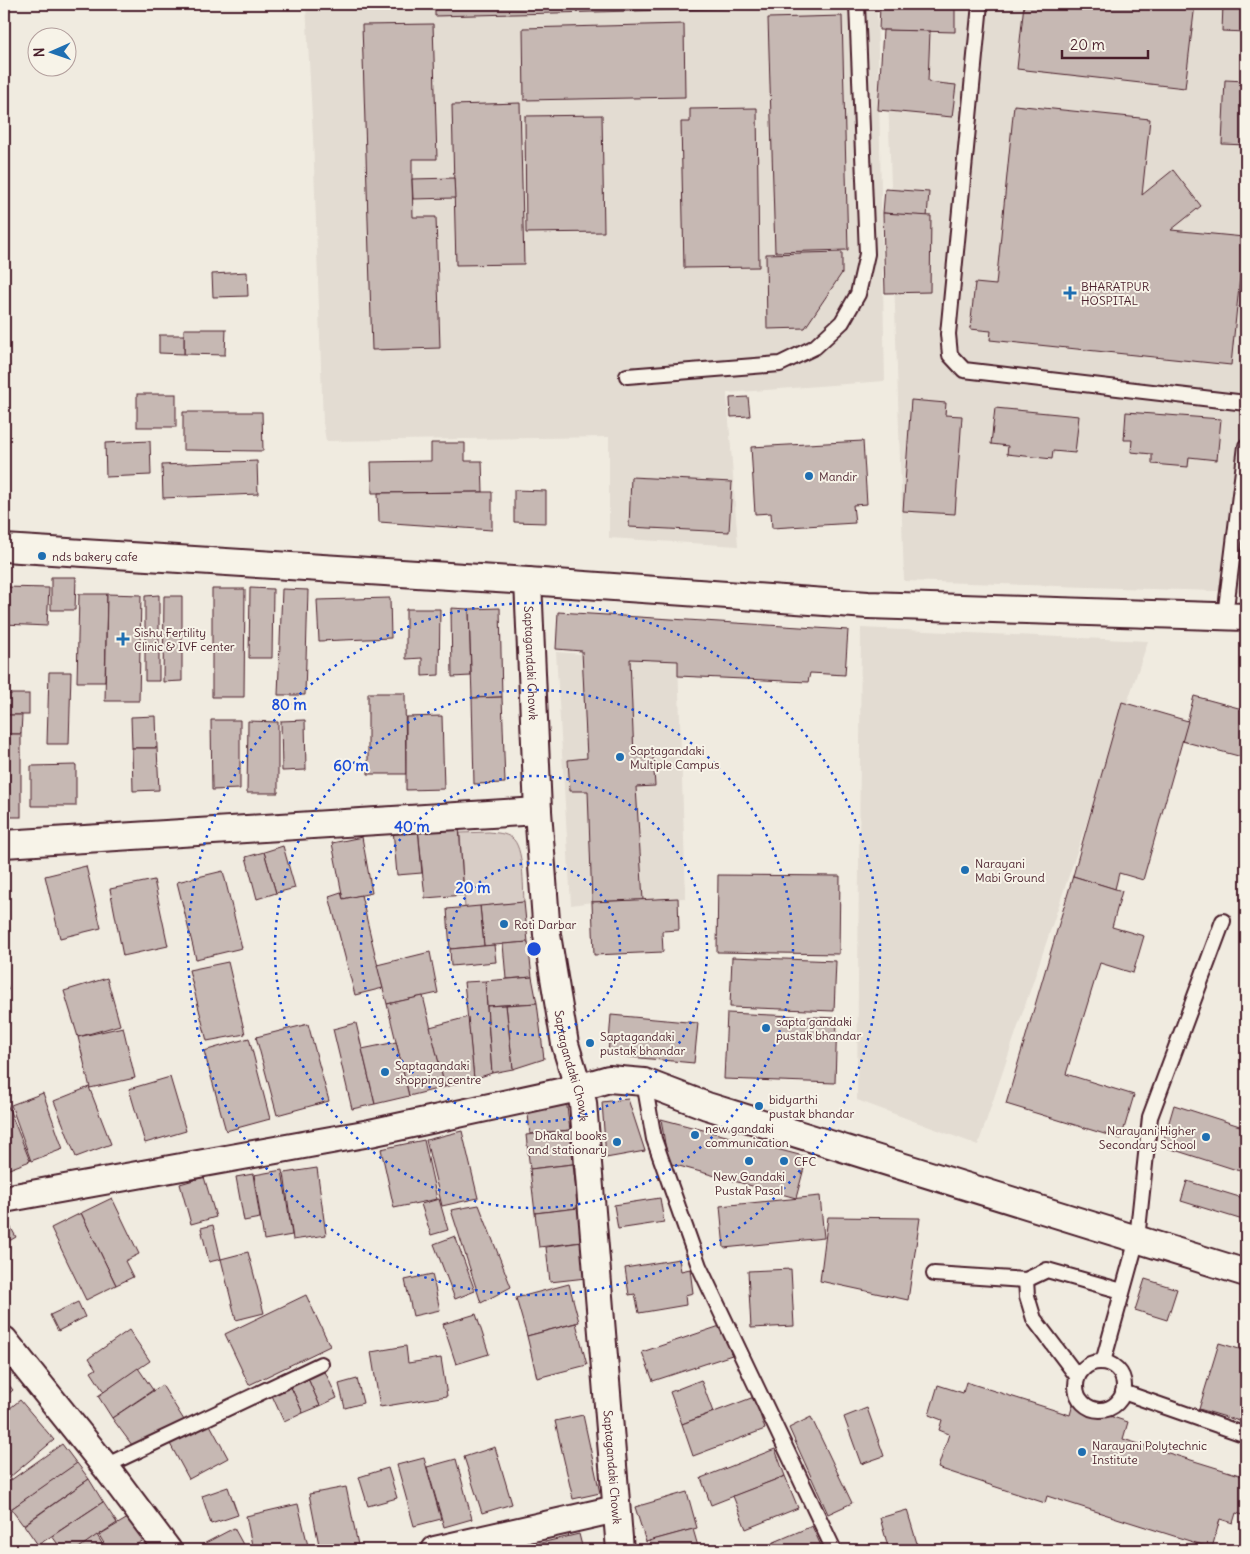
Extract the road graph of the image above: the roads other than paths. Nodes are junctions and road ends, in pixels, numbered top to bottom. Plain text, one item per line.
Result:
1 (857, 4) edge
2 (980, 4) edge
3 (627, 376) dead end
4 (1246, 404) edge
5 (1246, 446) edge
6 (4, 548) edge
7 (528, 581) junction
8 (1235, 617) edge
9 (538, 812) junction
10 (4, 844) edge
11 (1223, 921) dead end
12 (644, 1082) junction
13 (578, 1088) junction
14 (4, 1199) edge
15 (1137, 1239) junction
16 (1246, 1272) edge
17 (934, 1274) dead end
18 (1026, 1280) junction
19 (1122, 1291) junction
20 (4, 1340) edge
21 (1103, 1362) junction
22 (322, 1364) dead end
23 (1078, 1376) junction
24 (1123, 1392) junction
25 (1246, 1435) edge
26 (105, 1466) junction
27 (616, 1509) junction
28 (168, 1550) edge
29 (434, 1550) edge
30 (620, 1550) edge
31 (834, 1550) edge

1 - 3 lane
2 - 4 lane
5 - 8 lane
6 - 7 street
7 - 8 street
7 - 9 street, Saptagandaki Chowk
9 - 10 street
9 - 13 street, Saptagandaki Chowk
11 - 15 lane
12 - 13 street
12 - 15 street
12 - 31 lane
13 - 14 street
13 - 27 street, Saptagandaki Chowk
15 - 16 street
15 - 19 lane
17 - 18 lane
18 - 19 lane
18 - 23 lane
19 - 21 lane
20 - 26 street
21 - 23 lane
21 - 24 lane
22 - 26 lane
23 - 24 lane
24 - 25 lane
26 - 28 street
27 - 29 street
27 - 30 street, Saptagandaki Chowk

